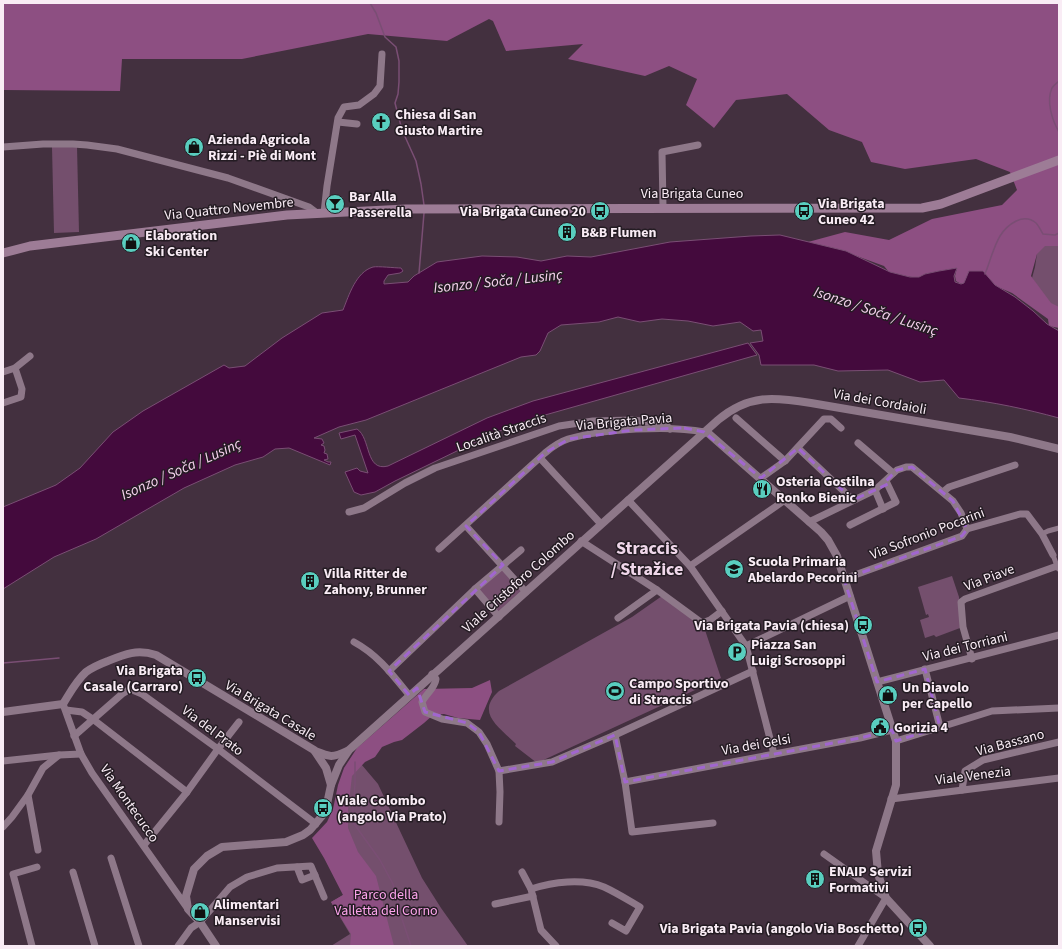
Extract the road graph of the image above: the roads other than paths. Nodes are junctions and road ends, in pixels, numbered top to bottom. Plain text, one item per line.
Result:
1 (382, 54) dead end
2 (338, 122) junction
3 (357, 124) dead end
4 (698, 145) dead end
5 (3, 147) edge
6 (1059, 160) edge
7 (663, 207) junction
8 (320, 213) junction
9 (3, 253) edge
10 (30, 356) dead end
11 (14, 368) junction
12 (3, 372) edge
13 (3, 404) edge
14 (736, 418) dead end
15 (841, 428) dead end
16 (670, 429) junction
17 (704, 432) junction
18 (858, 443) dead end
19 (798, 448) junction
20 (1059, 449) edge
21 (540, 458) junction
22 (785, 461) junction
23 (1015, 465) dead end
24 (893, 474) junction
25 (761, 478) junction
26 (886, 481) junction
27 (875, 490) junction
28 (943, 492) junction
29 (628, 500) junction
30 (785, 500) junction
31 (853, 500) junction
32 (884, 509) junction
33 (349, 512) dead end
34 (1020, 514) joint
35 (809, 522) junction
36 (601, 524) junction
37 (850, 525) dead end
38 (466, 526) junction
39 (1059, 528) edge
40 (967, 530) junction
41 (1042, 534) junction
42 (581, 541) junction
43 (439, 549) dead end
44 (521, 550) dead end
45 (1053, 555) joint
46 (503, 565) junction
47 (690, 566) junction
48 (1058, 567) edge
49 (844, 579) junction
50 (475, 589) junction
51 (657, 590) junction
52 (526, 592) junction
53 (850, 596) junction
54 (722, 611) junction
55 (499, 617) junction
56 (618, 618) dead end
57 (1059, 635) edge
58 (354, 642) dead end
59 (746, 646) junction
60 (972, 658) junction
61 (925, 669) junction
62 (389, 671) junction
63 (753, 671) junction
64 (432, 674) junction
65 (877, 682) junction
66 (410, 695) junction
67 (64, 707) junction
68 (1059, 708) edge
69 (3, 712) edge
70 (94, 720) junction
71 (239, 722) dead end
72 (940, 727) junction
73 (892, 730) junction
74 (615, 735) junction
75 (74, 736) junction
76 (896, 741) junction
77 (1059, 742) edge
78 (218, 749) junction
79 (314, 750) junction
80 (349, 750) junction
81 (81, 754) junction
82 (774, 754) junction
83 (59, 755) junction
84 (3, 761) edge
85 (499, 771) junction
86 (1059, 778) edge
87 (625, 782) junction
88 (331, 785) junction
89 (962, 790) junction
90 (187, 792) junction
91 (28, 795) junction
92 (891, 799) junction
93 (499, 822) dead end
94 (713, 823) dead end
95 (316, 824) junction
96 (3, 827) edge
97 (144, 845) junction
98 (38, 850) dead end
99 (824, 854) dead end
100 (111, 858) dead end
101 (297, 867) junction
102 (37, 868) dead end
103 (72, 872) dead end
104 (522, 872) dead end
105 (314, 875) junction
106 (531, 888) junction
107 (533, 896) junction
108 (324, 897) dead end
109 (886, 898) junction
110 (495, 904) dead end
111 (188, 910) junction
112 (200, 922) junction
113 (612, 923) dead end
114 (32, 946) edge
115 (94, 946) edge
116 (139, 946) edge
117 (178, 946) edge
118 (216, 946) edge
119 (556, 946) edge
120 (858, 946) edge
121 (930, 946) edge

1 - 2 street
2 - 3 street
2 - 8 street
4 - 7 street
5 - 8 street
6 - 7 main road, Via Brigata Cuneo
7 - 8 main road, Via Brigata Cuneo
8 - 9 main road, Via Quattro Novembre
10 - 11 street
11 - 12 street
11 - 13 street
14 - 22 street
15 - 19 street
16 - 17 street, Via Brigata Pavia
16 - 21 street, Via Brigata Pavia
16 - 33 street, Località Straccis
17 - 20 street, Via dei Cordaioli
17 - 25 street, Via Brigata Pavia
17 - 29 street, Viale Cristoforo Colombo
18 - 24 street
19 - 22 street
19 - 31 street
21 - 36 street
21 - 38 street, Via Brigata Pavia
22 - 25 street
23 - 28 street
24 - 26 street
24 - 28 street
25 - 30 street, Via Brigata Pavia
26 - 27 street
26 - 32 street
27 - 31 street
27 - 32 street
28 - 40 street
29 - 36 street, Viale Cristoforo Colombo
29 - 47 street
30 - 35 street, Via Brigata Pavia
30 - 47 street
31 - 35 street
32 - 37 street
34 - 40 street, Via Sofronio Pocarini
34 - 41 street, Via Piave
35 - 49 street, Via Brigata Pavia
36 - 42 street, Viale Cristoforo Colombo
38 - 43 street, Via Brigata Pavia
38 - 46 street
39 - 41 street
40 - 49 street, Via Sofronio Pocarini
41 - 45 street, Via Piave
42 - 51 street
42 - 52 street, Viale Cristoforo Colombo
44 - 46 street
45 - 48 street, Via Piave
46 - 50 street
46 - 52 street
47 - 54 street
48 - 60 street, Via Piave
49 - 53 street, Via Brigata Pavia
50 - 55 street
50 - 62 street
51 - 54 street
51 - 56 street
52 - 55 street, Viale Cristoforo Colombo
53 - 59 street
53 - 65 street, Via Brigata Pavia
54 - 59 street
55 - 64 street, Viale Cristoforo Colombo
57 - 60 street, Via dei Torriani
58 - 62 street
59 - 63 street
60 - 61 street, Via dei Torriani
61 - 65 street, Via dei Torriani
61 - 72 street
62 - 66 street
63 - 74 street
63 - 82 street
64 - 66 street, Viale Cristoforo Colombo
64 - 85 street
65 - 73 street, Via Brigata Pavia
66 - 80 street, Viale Cristoforo Colombo
67 - 69 street
67 - 70 street
67 - 75 street, Via Montecucco
67 - 79 street, Via Brigata Casale
68 - 72 street
70 - 75 street
70 - 78 street, Via del Prato
70 - 90 street
71 - 78 street
72 - 76 street
73 - 76 street, Via Brigata Pavia
73 - 82 street, Via dei Gelsi
74 - 85 street
74 - 87 street
75 - 81 street, Via Montecucco
76 - 92 street, Via Brigata Pavia
77 - 89 street, Via Bassano
78 - 90 street
78 - 95 street, Via del Prato
79 - 80 street, Viale Cristoforo Colombo
79 - 88 street, Via Brigata Casale
80 - 88 street, Viale Cristoforo Colombo
81 - 83 street
81 - 97 street, Via Montecucco
82 - 87 street, Via dei Gelsi
83 - 84 street
83 - 91 street
85 - 93 street
86 - 89 street, Viale Venezia
87 - 94 street
88 - 95 street
89 - 92 street, Viale Venezia
90 - 97 street
91 - 96 street
91 - 98 street
92 - 109 street, Via Brigata Pavia
95 - 111 street
97 - 111 street, Via Montecucco
99 - 109 street
100 - 116 street
101 - 105 street
101 - 105 street
101 - 112 street
102 - 114 street
103 - 115 street
104 - 106 street
105 - 108 street
106 - 107 street
106 - 113 street
107 - 110 street
107 - 119 street
109 - 120 street
109 - 121 street, Via Brigata Pavia
111 - 112 street
112 - 117 street
112 - 118 street

